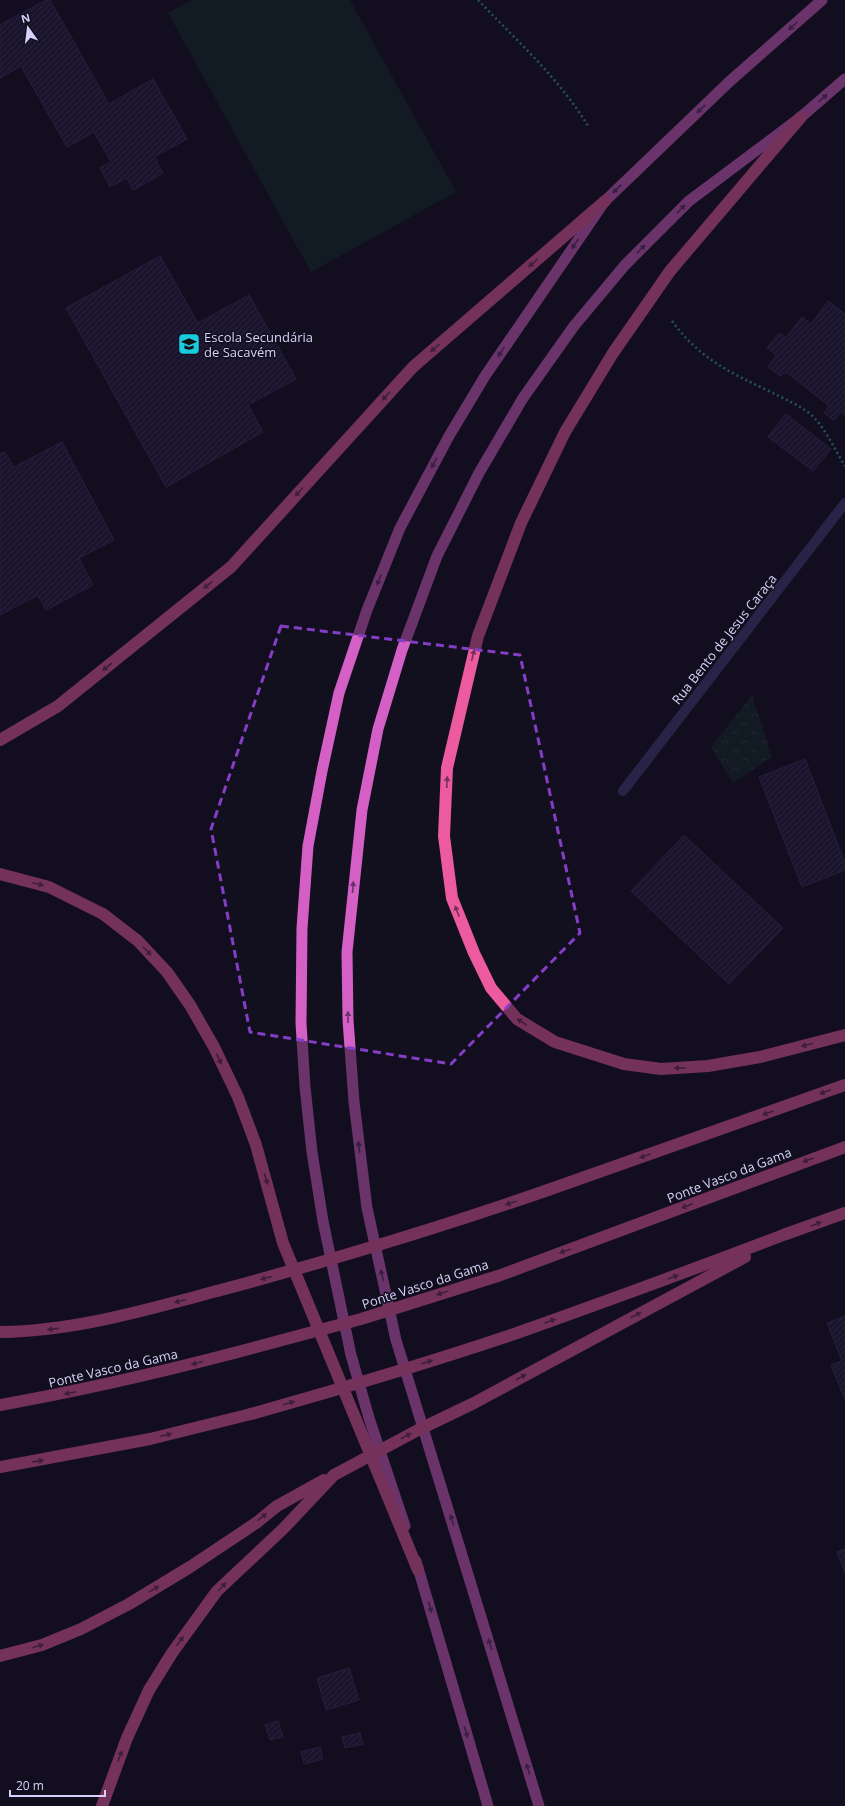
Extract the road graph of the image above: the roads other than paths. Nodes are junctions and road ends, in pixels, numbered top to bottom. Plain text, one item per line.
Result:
1 (822, 0) edge
2 (845, 79) edge
3 (801, 117) junction
4 (605, 201) junction
5 (845, 503) edge
6 (0, 740) edge
7 (623, 791) dead end
8 (0, 874) edge
9 (845, 1035) edge
10 (845, 1085) edge
11 (845, 1147) edge
12 (845, 1213) edge
13 (786, 1234) junction
14 (0, 1332) edge
15 (0, 1405) edge
16 (0, 1467) edge
17 (334, 1475) junction
18 (418, 1570) junction
19 (0, 1656) edge
20 (102, 1806) edge
21 (488, 1806) edge
22 (539, 1806) edge

1 -> 4 highway
3 -> 2 highway
9 -> 3 highway
22 -> 3 highway
4 -> 6 highway
4 -> 18 highway
5 - 7 street, Rua Bento de Jesus Caraça
8 -> 18 highway
10 -> 14 highway, bridge
11 -> 15 highway, Ponte Vasco da Gama, bridge
13 -> 12 highway
16 -> 13 highway, bridge
17 -> 13 highway, bridge
19 -> 17 highway
20 -> 17 highway
18 -> 21 highway

